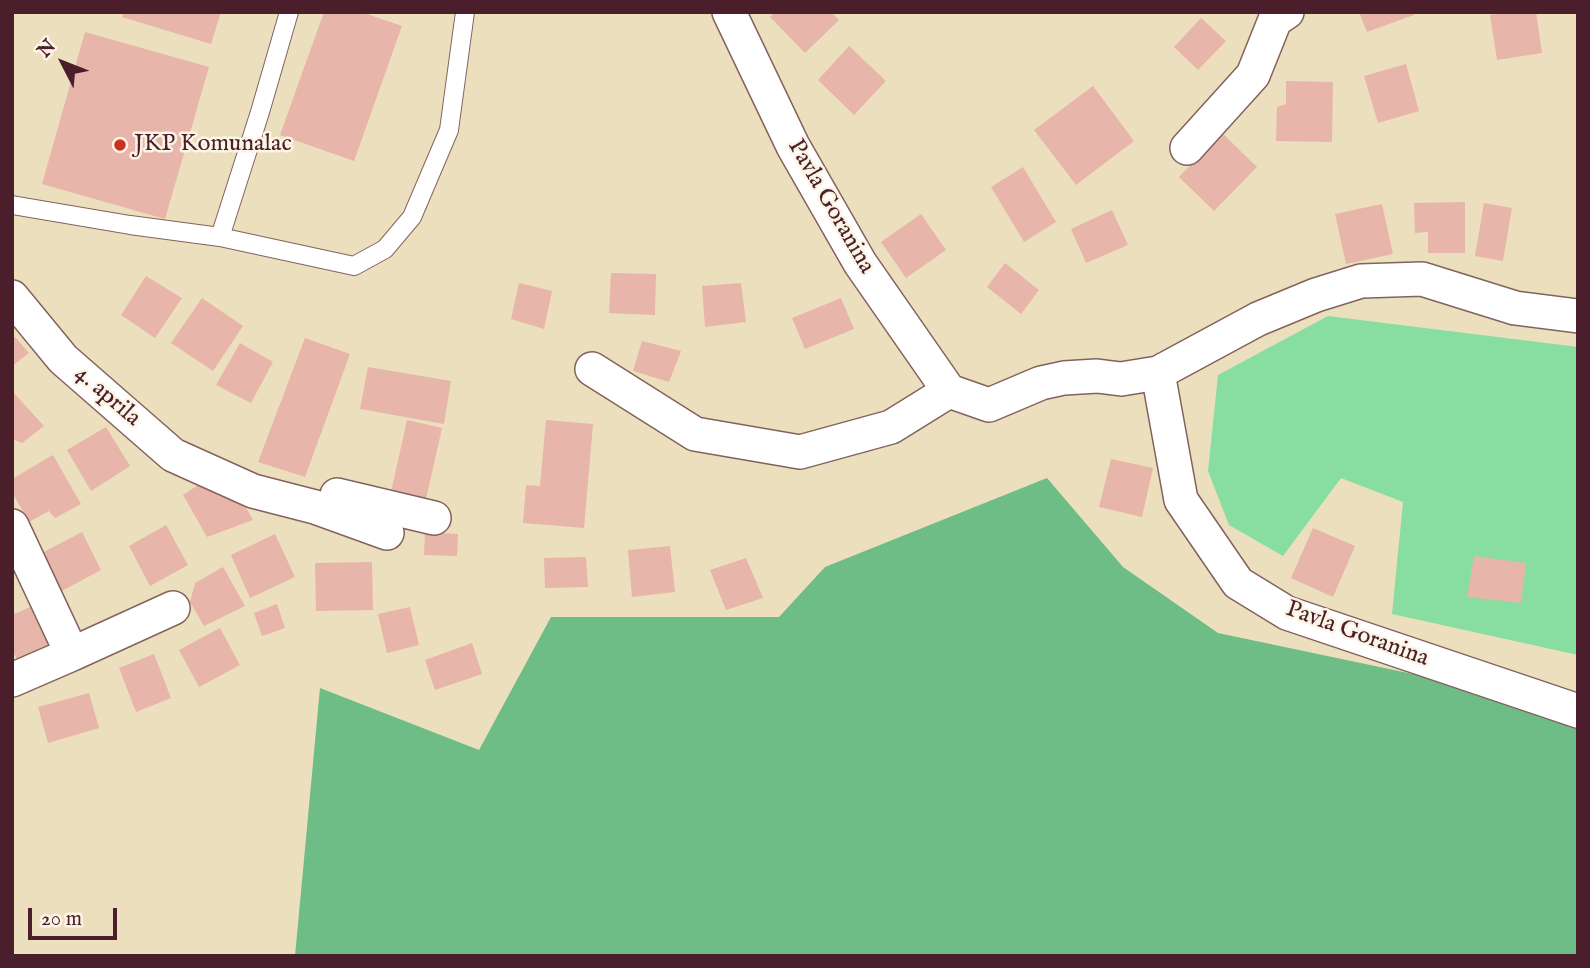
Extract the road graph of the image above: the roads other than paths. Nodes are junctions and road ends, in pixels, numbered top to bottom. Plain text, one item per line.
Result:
1 (289, 12) edge
2 (465, 12) edge
3 (729, 12) edge
4 (1277, 15) edge
5 (1187, 148) dead end
6 (12, 205) edge
7 (220, 237) junction
8 (12, 297) edge
9 (1578, 316) edge
10 (592, 369) dead end
11 (1158, 373) junction
12 (949, 391) junction
13 (219, 474) junction
14 (434, 518) dead end
15 (12, 526) edge
16 (387, 533) dead end
17 (173, 608) dead end
18 (72, 654) junction
19 (12, 680) edge
20 (1578, 711) edge

1 - 7 lane
2 - 7 lane
3 - 12 street, Pavla Goranina
4 - 5 street
6 - 7 lane
8 - 13 street, 4. aprila
9 - 11 street
10 - 12 street
11 - 12 street
11 - 20 street, Pavla Goranina
13 - 14 street
13 - 16 street, 4. aprila
15 - 18 street
17 - 18 street
18 - 19 street

